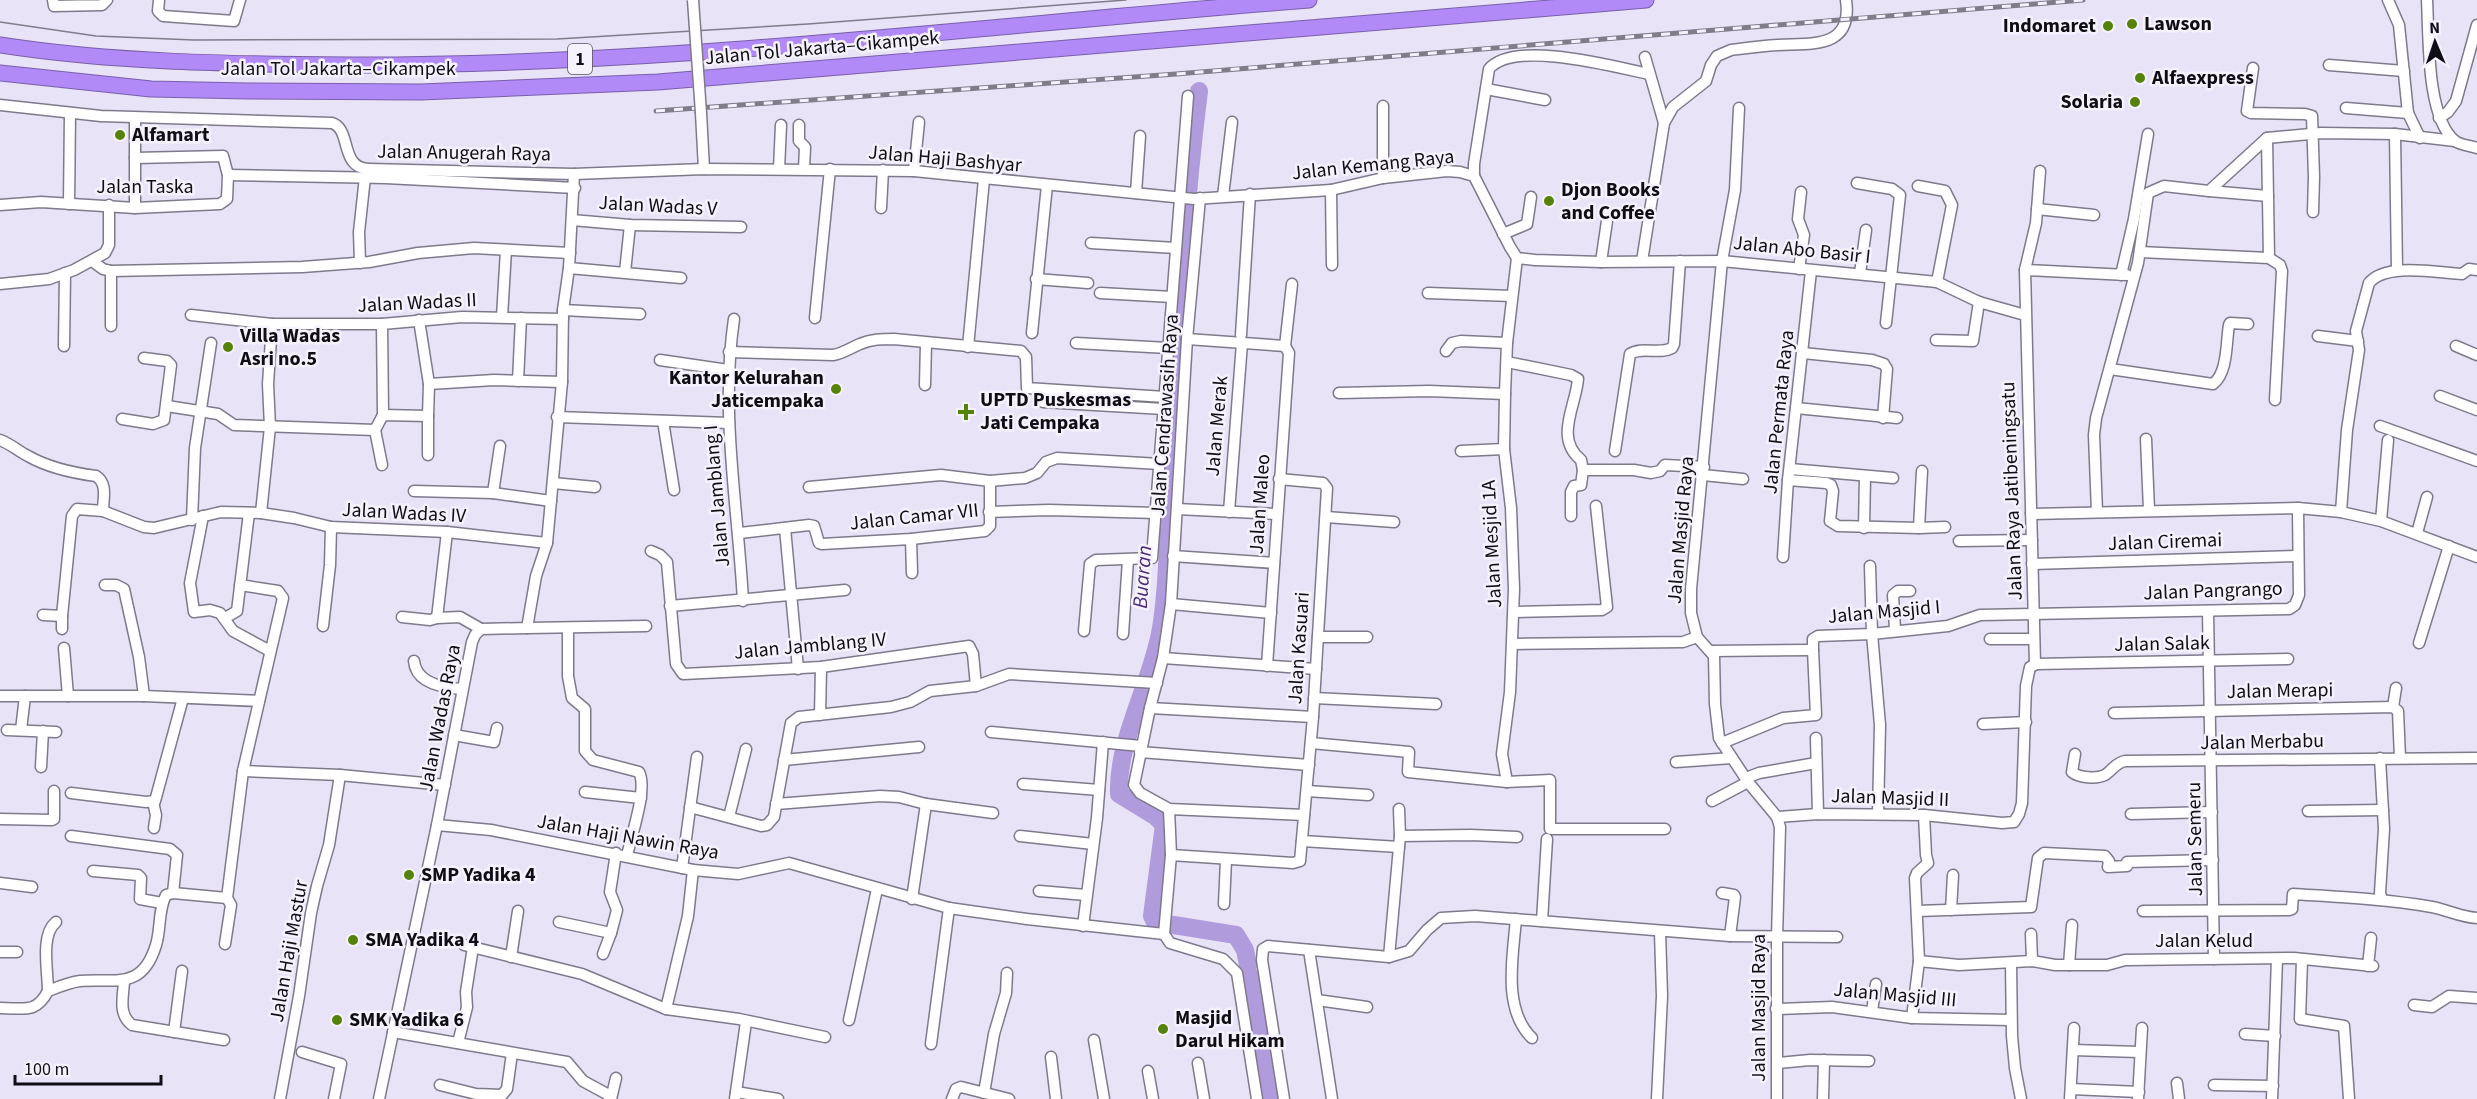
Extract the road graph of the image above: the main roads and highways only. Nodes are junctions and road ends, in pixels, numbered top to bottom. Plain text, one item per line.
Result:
1 (1309, 0) edge
2 (1646, 0) edge
3 (0, 45) edge
4 (0, 73) edge

1 - 3 highway, Jalan Tol Jakarta–Cikampek / 1
2 - 4 highway, Jalan Tol Jakarta–Cikampek / 1

